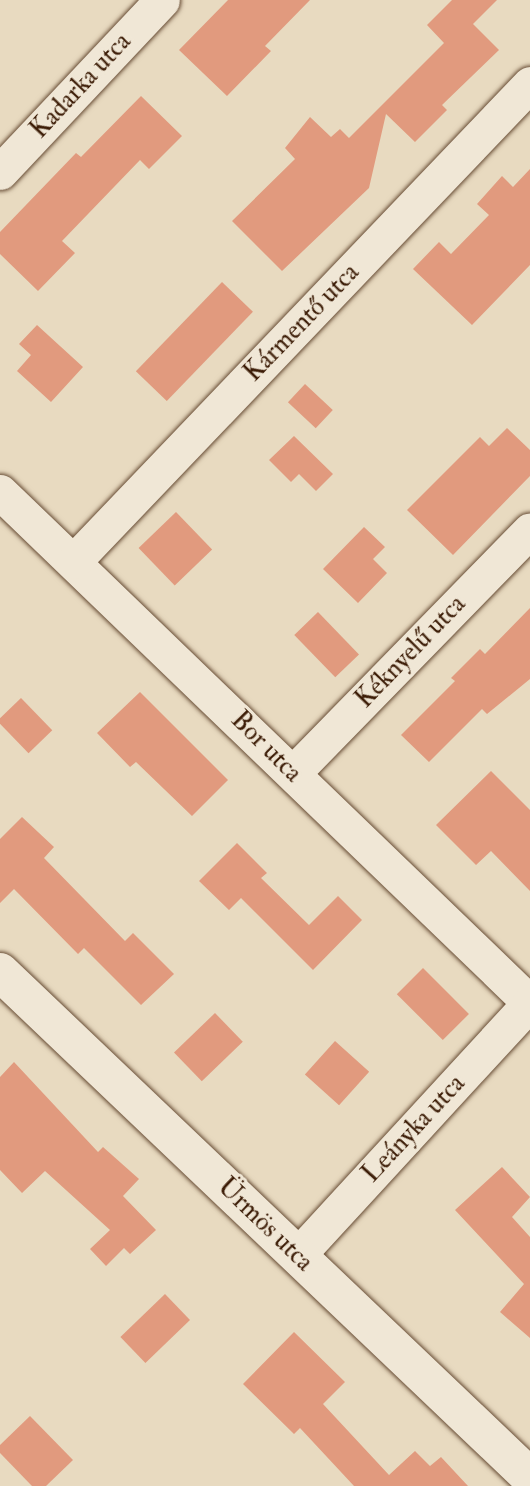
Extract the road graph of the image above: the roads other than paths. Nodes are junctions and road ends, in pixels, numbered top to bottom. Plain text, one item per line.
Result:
1 (162, 0) edge
2 (530, 85) edge
3 (0, 172) edge
4 (0, 492) edge
5 (530, 530) edge
6 (74, 561) junction
7 (292, 773) junction
8 (0, 972) edge
9 (530, 1003) edge
10 (297, 1256) junction
11 (530, 1477) edge

1 - 3 street, Kadarka utca
2 - 6 street, Kármentő utca
4 - 6 street, Bor utca
5 - 7 street, Kéknyelű utca
6 - 7 street, Bor utca
7 - 9 street, Bor utca
8 - 10 street, Ürmös utca
9 - 10 street, Leányka utca
10 - 11 street, Ürmös utca

